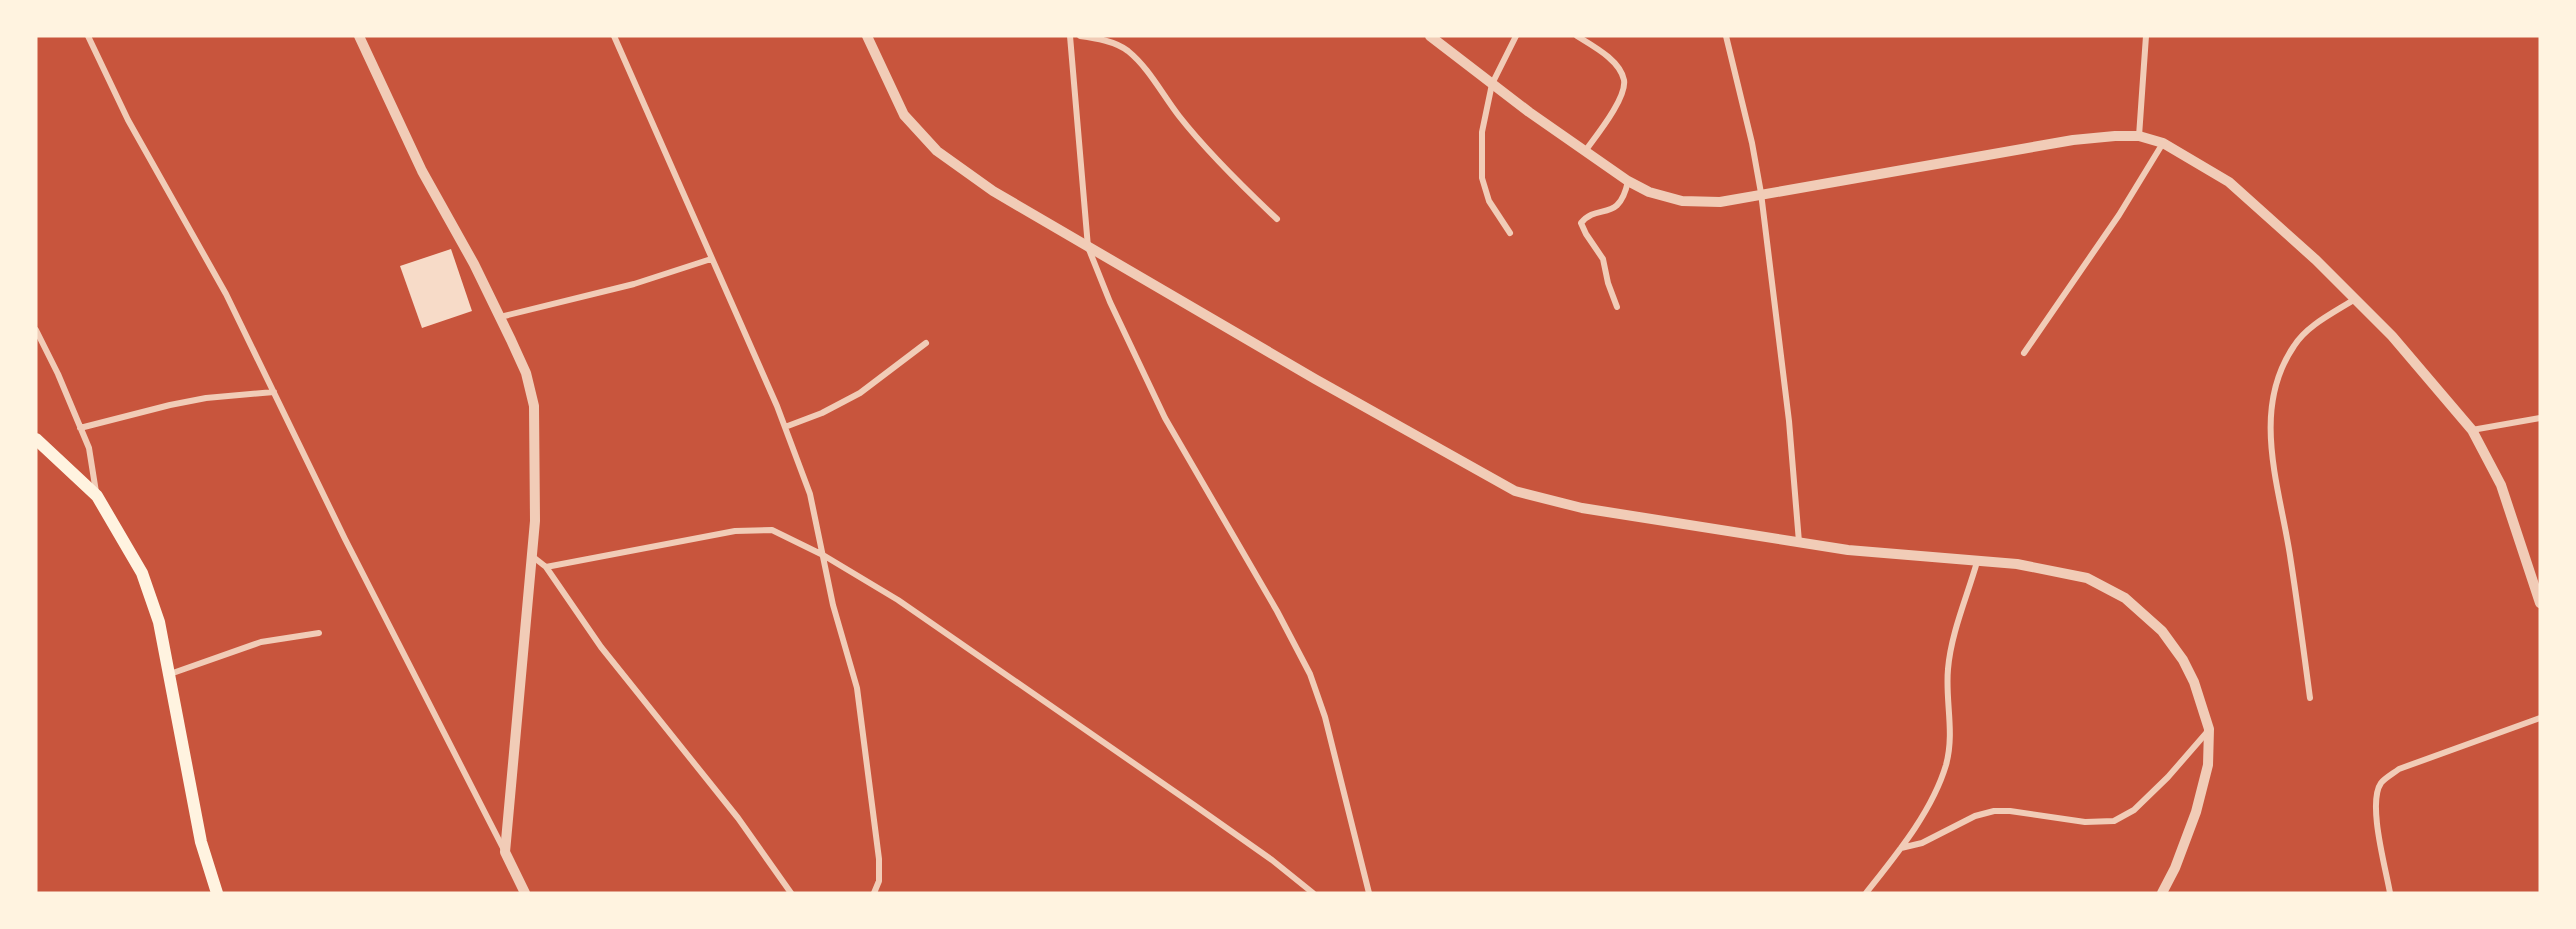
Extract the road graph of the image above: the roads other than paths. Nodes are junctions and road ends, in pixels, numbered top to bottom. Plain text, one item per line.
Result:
1 (88, 36) edge
2 (359, 36) edge
3 (614, 36) edge
4 (867, 36) edge
5 (1070, 36) edge
6 (1080, 36) edge
7 (1430, 36) edge
8 (1516, 36) edge
9 (1577, 36) edge
10 (1726, 36) edge
11 (2146, 36) edge
12 (1492, 84) junction
13 (2139, 136) junction
14 (2163, 143) junction
15 (1586, 150) junction
16 (1628, 181) junction
17 (1761, 193) junction
18 (1277, 219) dead end
19 (1510, 233) dead end
20 (1089, 247) junction
21 (711, 259) junction
22 (2355, 299) junction
23 (1617, 307) dead end
24 (500, 317) junction
25 (36, 330) edge
26 (926, 343) dead end
27 (2024, 353) dead end
28 (274, 392) junction
29 (2540, 418) edge
30 (785, 427) junction
31 (80, 428) junction
32 (2472, 430) junction
33 (36, 439) edge
34 (97, 496) junction
35 (1799, 542) junction
36 (822, 555) junction
37 (531, 556) junction
38 (1977, 562) junction
39 (546, 567) junction
40 (2540, 603) edge
41 (319, 633) dead end
42 (170, 674) junction
43 (2310, 698) dead end
44 (2540, 718) edge
45 (2209, 729) junction
46 (1901, 848) junction
47 (505, 852) junction
48 (217, 893) edge
49 (525, 893) edge
50 (791, 893) edge
51 (874, 893) edge
52 (1313, 893) edge
53 (1369, 893) edge
54 (1866, 893) edge
55 (2162, 893) edge
56 (2390, 893) edge

1 - 28 street
2 - 24 street
3 - 21 street
4 - 20 street
5 - 20 street
6 - 18 street
7 - 12 street
8 - 12 street
9 - 15 street
10 - 17 street
11 - 13 street
12 - 15 street
12 - 19 street
13 - 14 street
13 - 17 street
14 - 22 street
14 - 27 street
15 - 16 street
16 - 17 street
16 - 23 street
17 - 35 street
20 - 35 street
20 - 53 street
21 - 24 street
21 - 30 street
22 - 32 street
22 - 43 street
24 - 37 street
25 - 31 street
26 - 30 street
28 - 31 street
28 - 47 street
29 - 32 street
30 - 36 street
31 - 34 street
32 - 40 street
33 - 34 main road
34 - 42 main road
35 - 38 street
36 - 39 street
36 - 51 street
36 - 52 street
37 - 39 street
37 - 47 street
38 - 45 street
38 - 46 street
39 - 50 street
41 - 42 street
42 - 48 main road
44 - 56 street
45 - 46 street
45 - 55 street
46 - 54 street
47 - 49 street

